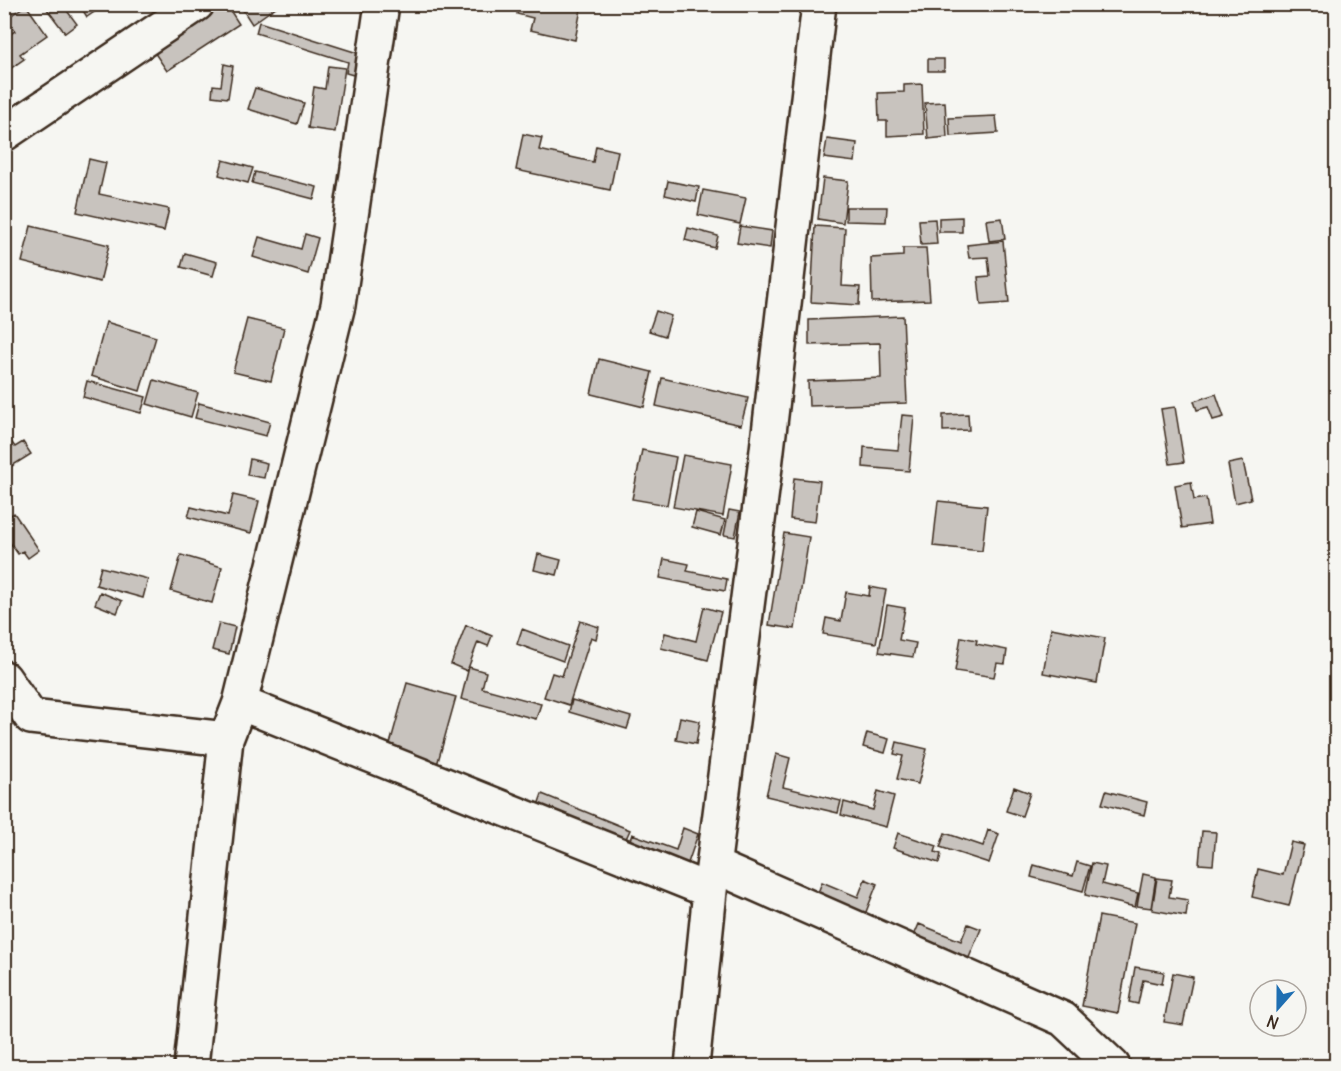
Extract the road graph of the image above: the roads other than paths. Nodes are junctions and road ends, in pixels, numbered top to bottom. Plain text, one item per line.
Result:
1 (197, 4) edge
2 (382, 4) edge
3 (819, 4) edge
4 (7, 123) edge
5 (4, 678) edge
6 (240, 703) junction
7 (226, 740) junction
8 (712, 878) junction
9 (191, 1066) edge
10 (692, 1066) edge
11 (1113, 1066) edge

1 - 4 street
2 - 6 street
3 - 8 street
5 - 7 street
6 - 7 street
6 - 8 street
7 - 9 street
8 - 10 street
8 - 11 street

